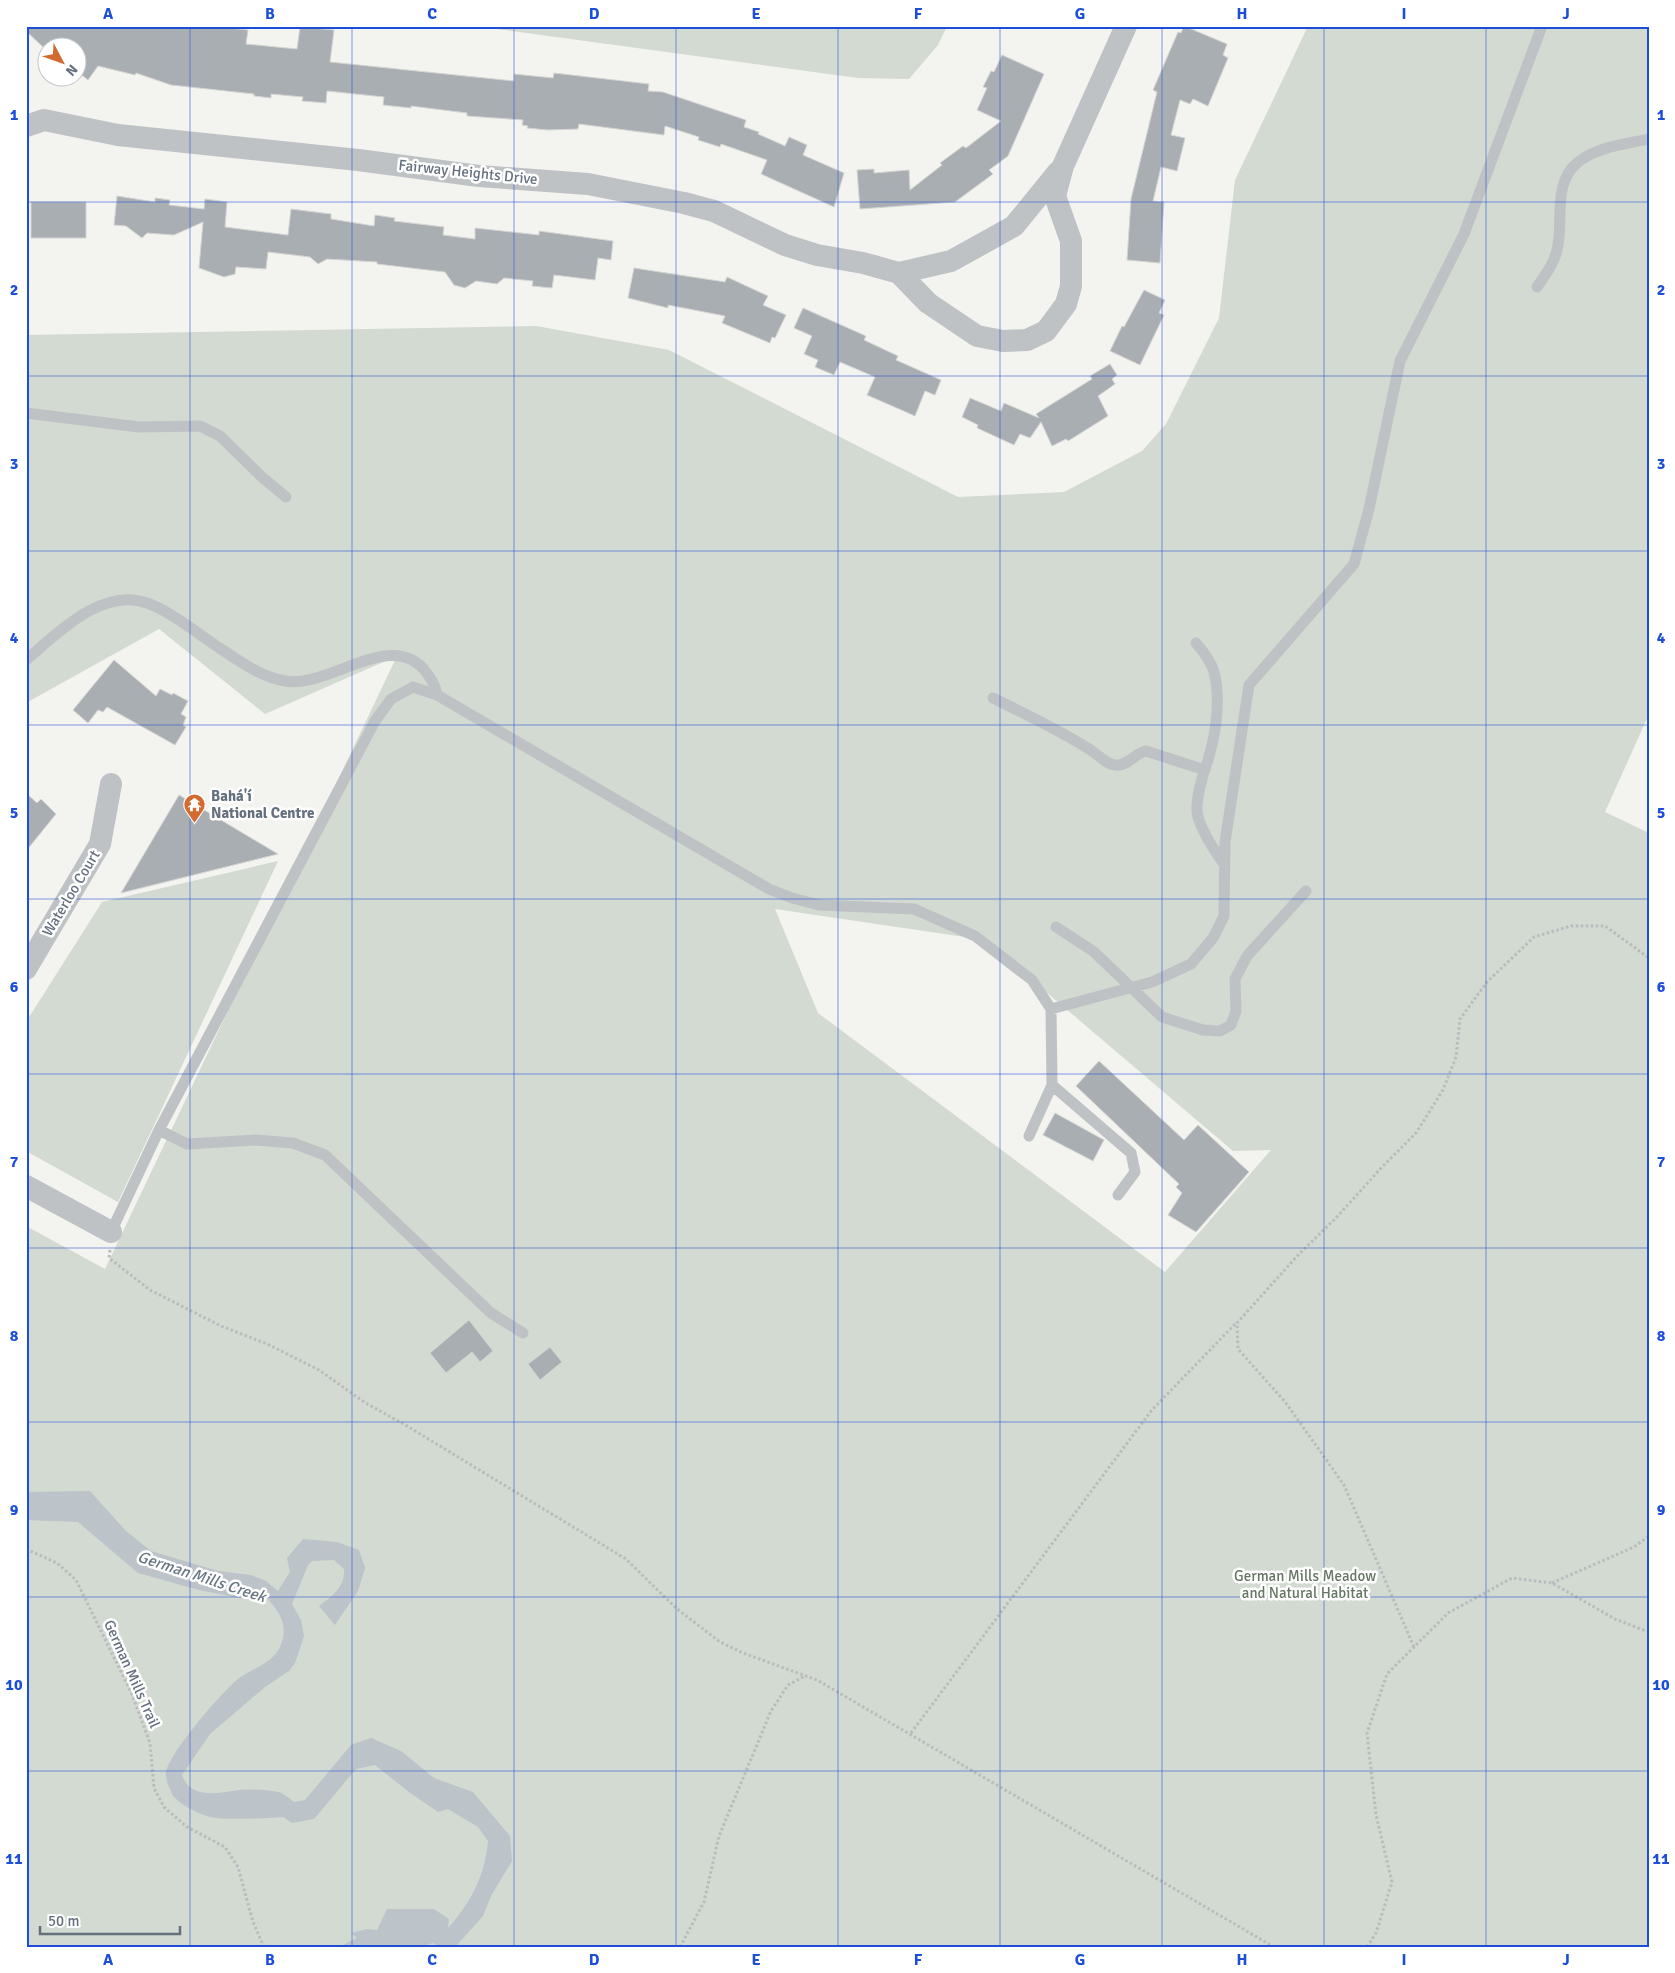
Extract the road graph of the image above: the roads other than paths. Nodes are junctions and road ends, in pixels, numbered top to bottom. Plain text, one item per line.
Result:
1 (1126, 26) edge
2 (1542, 26) edge
3 (26, 107) edge
4 (35, 123) edge
5 (1649, 139) edge
6 (1063, 166) junction
7 (899, 273) junction
8 (1537, 287) dead end
9 (26, 414) edge
10 (286, 497) dead end
11 (1196, 643) dead end
12 (26, 660) edge
13 (437, 695) junction
14 (993, 698) dead end
15 (1205, 770) junction
16 (111, 784) dead end
17 (1224, 864) junction
18 (1306, 891) dead end
19 (1056, 927) dead end
20 (26, 969) edge
21 (1132, 988) junction
22 (1051, 1009) junction
23 (1052, 1085) junction
24 (159, 1130) junction
25 (1029, 1136) dead end
26 (26, 1186) edge
27 (1118, 1195) dead end
28 (111, 1232) joint
29 (522, 1333) dead end

1 - 6 street, Fairway Heights Drive
2 - 17 lane
3 - 4 street
4 - 7 street, Fairway Heights Drive
5 - 8 lane
6 - 7 street, Fairway Heights Drive
6 - 7 street, Fairway Heights Drive
9 - 10 lane
11 - 15 lane
12 - 13 lane
13 - 22 lane
13 - 24 lane
14 - 15 lane
15 - 17 lane
16 - 20 street, Waterloo Court
17 - 21 lane
18 - 21 lane
19 - 21 lane
21 - 22 lane
22 - 23 lane
23 - 25 lane
23 - 27 lane
24 - 28 lane
24 - 29 lane
26 - 28 street

